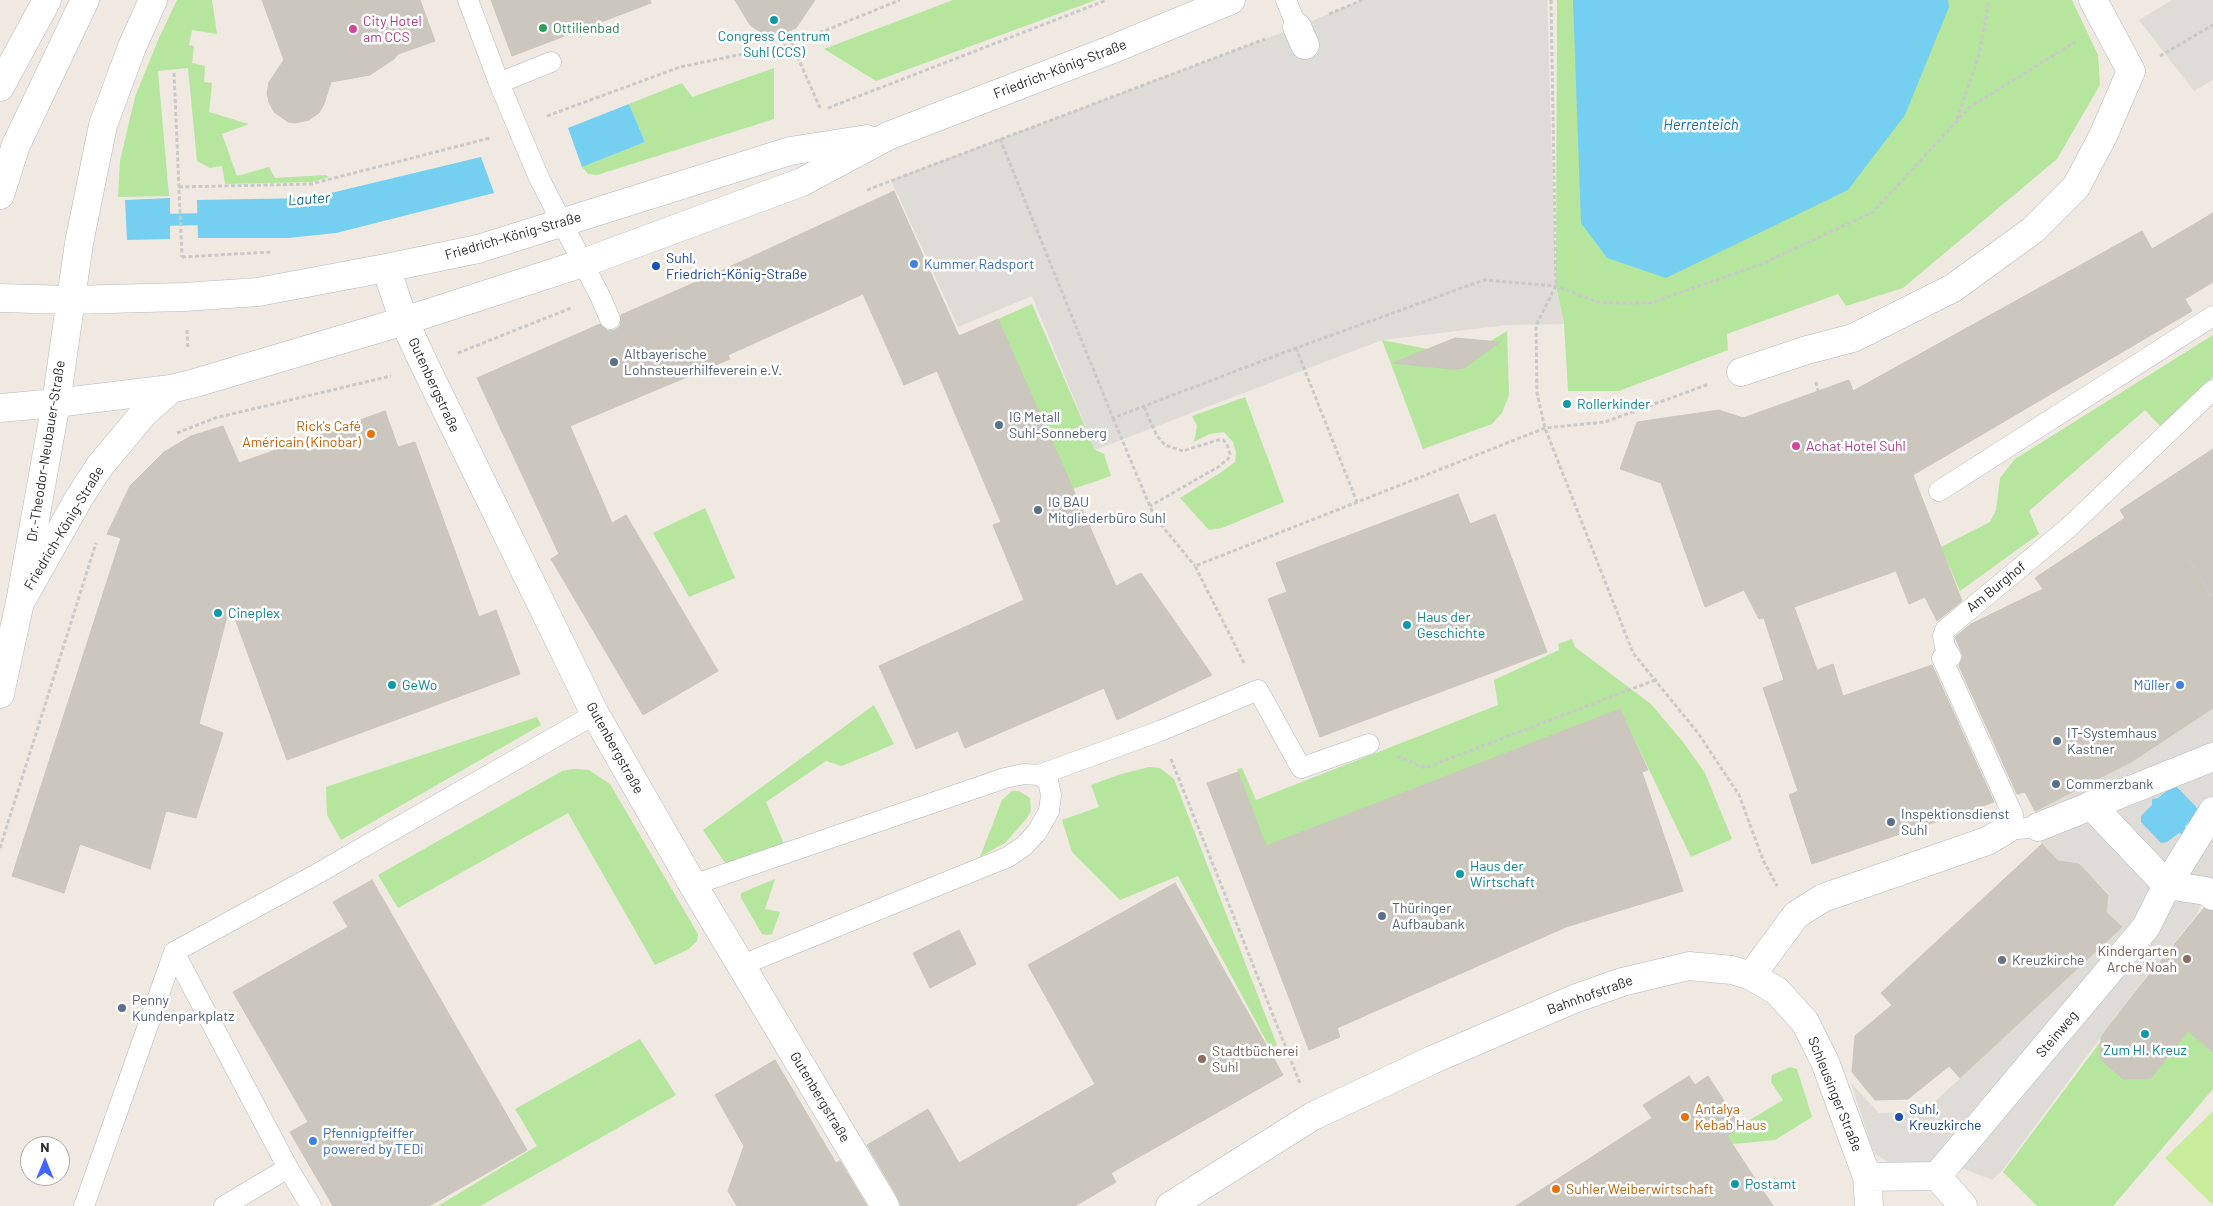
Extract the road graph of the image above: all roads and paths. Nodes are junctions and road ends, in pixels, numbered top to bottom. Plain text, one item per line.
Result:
1 (47, 0) edge
2 (85, 0) edge
3 (153, 0) edge
4 (468, 0) edge
5 (900, 0) edge
6 (1107, 0) edge
7 (1231, 0) edge
8 (1286, 0) edge
9 (1362, 0) edge
10 (1551, 0) edge
11 (1988, 0) edge
12 (2100, 11) edge
13 (2213, 25) edge
14 (787, 33) dead end
15 (1301, 36) junction
16 (792, 44) junction
17 (551, 62) dead end
18 (2131, 71) junction
19 (174, 73) dead end
20 (499, 83) junction
21 (0, 87) edge
22 (821, 110) junction
23 (812, 113) dead end
24 (1956, 122) junction
25 (518, 127) junction
26 (888, 136) junction
27 (1000, 140) junction
28 (179, 187) junction
29 (866, 190) dead end
30 (0, 196) edge
31 (560, 222) junction
32 (583, 263) junction
33 (386, 268) junction
34 (1556, 286) junction
35 (600, 296) junction
36 (0, 298) edge
37 (184, 298) junction
38 (70, 300) junction
39 (2213, 316) edge
40 (610, 319) dead end
41 (404, 321) junction
42 (1296, 348) junction
43 (424, 366) junction
44 (1740, 372) joint
45 (183, 386) junction
46 (2213, 390) edge
47 (56, 403) junction
48 (1144, 407) junction
49 (0, 408) edge
50 (1113, 418) junction
51 (1545, 428) junction
52 (175, 434) dead end
53 (1939, 490) dead end
54 (1357, 502) junction
55 (1150, 506) junction
56 (96, 541) dead end
57 (2189, 560) dead end
58 (1195, 566) junction
59 (2213, 598) edge
60 (20, 602) junction
61 (1655, 680) junction
62 (1258, 690) junction
63 (0, 694) edge
64 (595, 714) junction
65 (1160, 730) junction
66 (1370, 744) joint
67 (2213, 756) edge
68 (1039, 775) junction
69 (2091, 805) junction
70 (2213, 812) edge
71 (2038, 827) joint
72 (2006, 830) junction
73 (0, 848) edge
74 (1763, 860) dead end
75 (693, 885) junction
76 (2167, 885) junction
77 (2213, 896) edge
78 (174, 952) junction
79 (742, 965) junction
80 (1752, 976) junction
81 (1313, 1116) junction
82 (288, 1168) junction
83 (1937, 1176) junction
84 (1867, 1177) junction
85 (84, 1206) edge
86 (224, 1206) edge
87 (311, 1206) edge
88 (885, 1206) edge
89 (1170, 1206) edge
90 (1869, 1206) edge
91 (1963, 1206) edge

1 - 21 street
2 - 30 street
3 - 38 street, Dr.-Theodor-Neubauer-Straße
4 - 20 lane
5 - 16 path
6 - 22 path
7 - 26 street, Friedrich-König-Straße
8 - 15 lane
9 - 15 path
10 - 34 path
11 - 24 path
12 - 18 street
12 - 24 path
13 - 18 path
14 - 16 path
15 - 27 path
16 - 22 path
16 - 25 path
17 - 20 lane
18 - 44 street
19 - 28 path
20 - 25 lane
22 - 23 path
24 - 34 path
25 - 28 path
25 - 31 lane
26 - 31 street, Friedrich-König-Straße
26 - 32 street, Friedrich-König-Straße
27 - 29 path
27 - 50 path
28 - 37 path
31 - 32 lane
31 - 33 street, Friedrich-König-Straße
32 - 35 lane
32 - 41 street, Friedrich-König-Straße
33 - 37 street, Friedrich-König-Straße
33 - 41 street, Gutenbergstraße
34 - 42 path
34 - 51 path
35 - 40 lane
35 - 43 path
36 - 38 street
37 - 38 street, Friedrich-König-Straße
37 - 45 path
38 - 47 street, Dr.-Theodor-Neubauer-Straße
39 - 53 lane
41 - 43 street, Gutenbergstraße
41 - 45 street, Friedrich-König-Straße
42 - 48 path
42 - 54 path
43 - 52 path
43 - 64 street, Gutenbergstraße
44 - 51 path
45 - 47 street, Friedrich-König-Straße
45 - 60 street, Friedrich-König-Straße
46 - 72 lane, Am Burghof
47 - 49 street, Friedrich-König-Straße
47 - 60 street, Dr.-Theodor-Neubauer-Straße
48 - 50 path
48 - 55 path
50 - 55 path
51 - 54 path
51 - 61 path
54 - 58 path
55 - 58 path
56 - 73 path
57 - 59 path
58 - 62 path
60 - 63 street, Dr.-Theodor-Neubauer-Straße
61 - 66 path
61 - 74 path
62 - 65 lane
62 - 66 lane
64 - 75 street, Gutenbergstraße
64 - 78 lane
65 - 68 lane
65 - 81 path
67 - 69 street
68 - 75 lane
68 - 79 lane
69 - 71 street
69 - 76 street
70 - 76 street, Steinweg
71 - 72 lane
72 - 80 street
75 - 79 street, Gutenbergstraße
76 - 77 street
76 - 83 street, Steinweg
78 - 82 lane
78 - 85 lane
79 - 88 street, Gutenbergstraße
80 - 81 street, Bahnhofstraße
80 - 84 street, Schleusinger Straße
81 - 89 street, Bahnhofstraße
82 - 86 lane
82 - 87 lane
83 - 84 street
83 - 91 street
84 - 90 street, Schleusinger Straße

